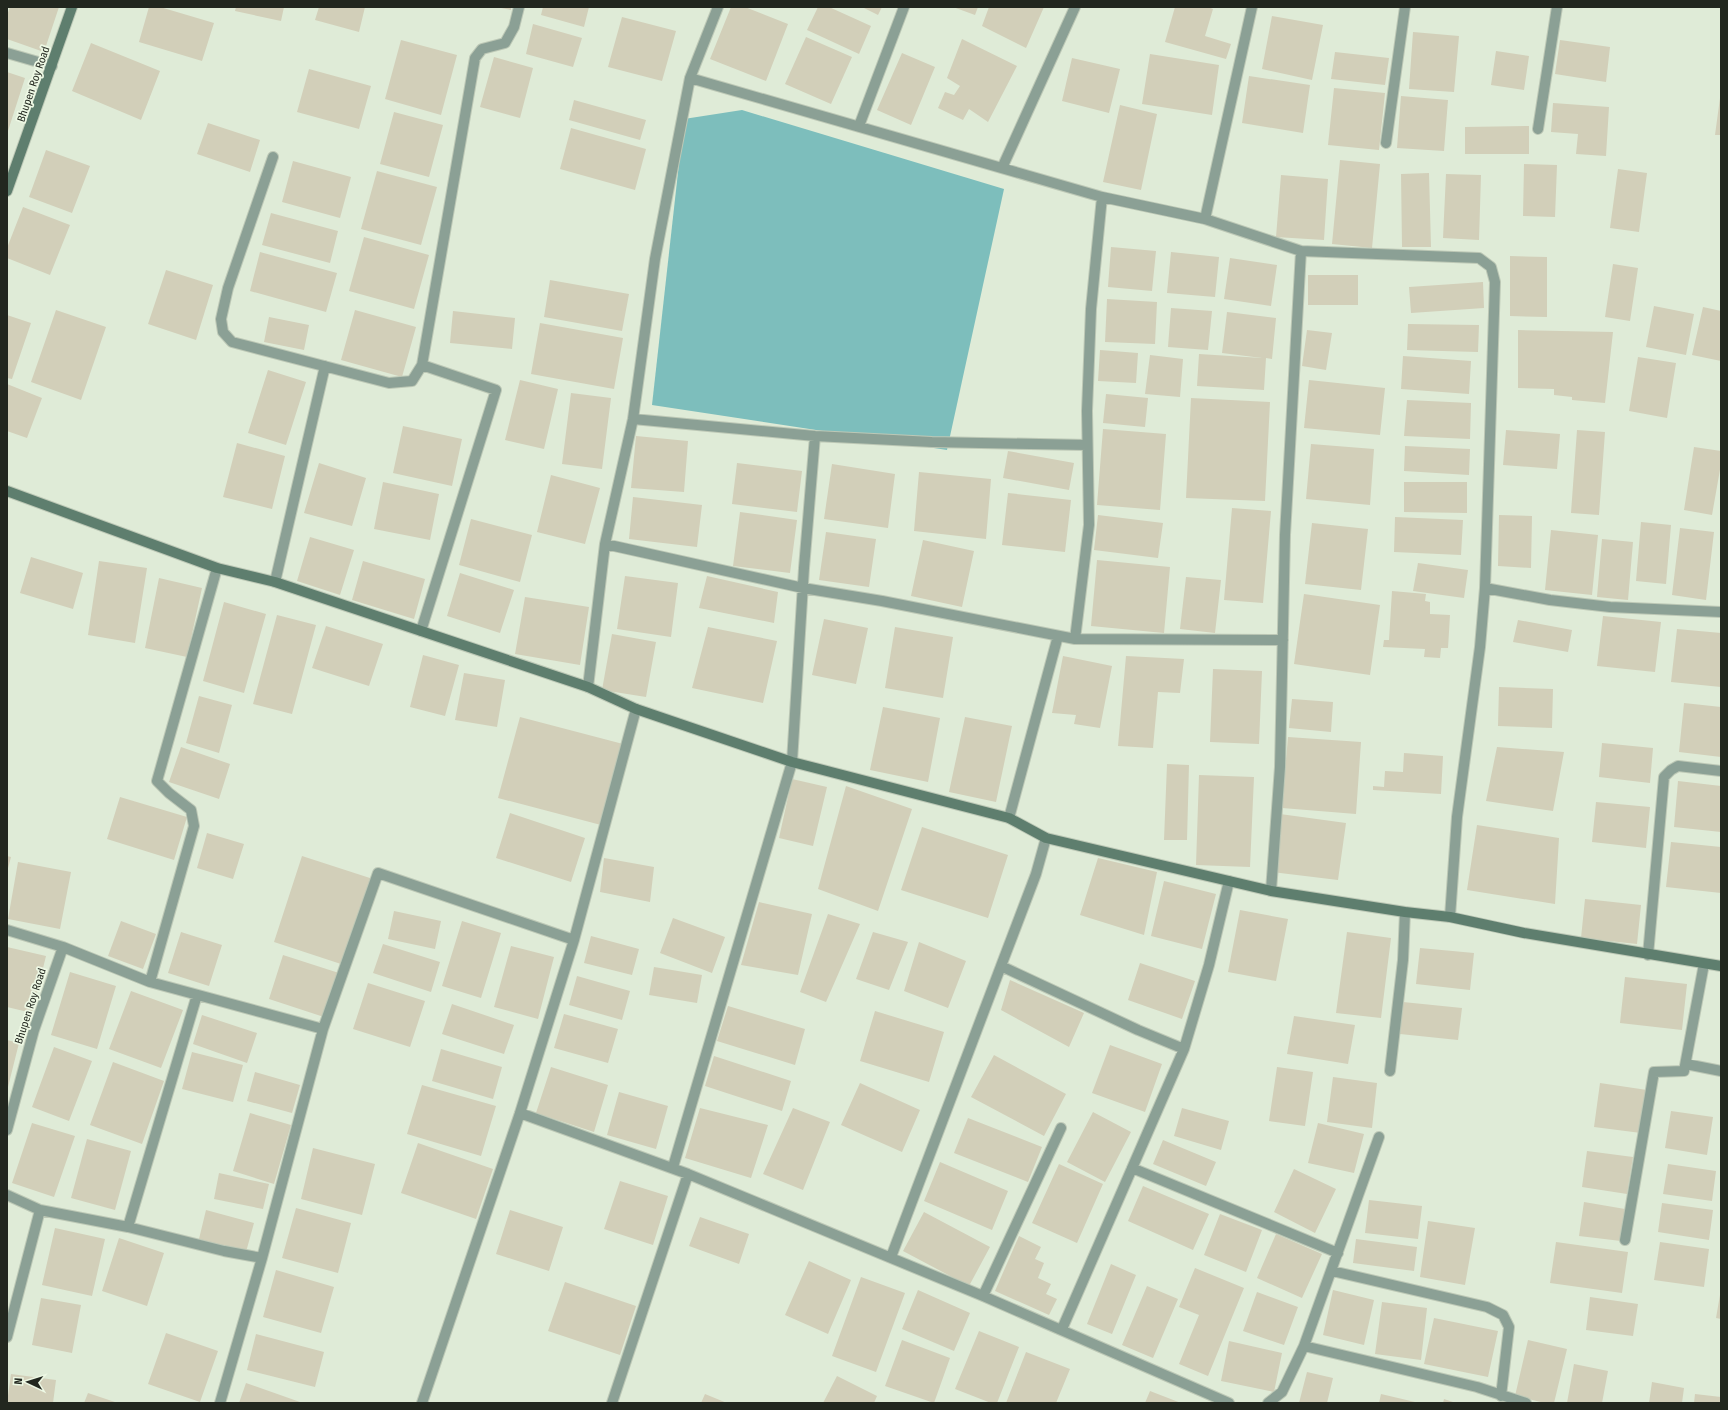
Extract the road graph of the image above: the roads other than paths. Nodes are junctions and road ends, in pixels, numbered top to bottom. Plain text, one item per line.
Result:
1 (72, 7) edge
2 (519, 7) edge
3 (718, 7) edge
4 (904, 7) edge
5 (1076, 7) edge
6 (1252, 7) edge
7 (1405, 7) edge
8 (1557, 7) edge
9 (7, 53) edge
10 (52, 66) junction
11 (690, 78) junction
12 (859, 126) junction
13 (1538, 129) dead end
14 (1386, 143) dead end
15 (273, 157) dead end
16 (1002, 168) junction
17 (7, 192) edge
18 (1102, 197) junction
19 (1205, 219) junction
20 (1301, 251) junction
21 (422, 365) junction
22 (325, 366) junction
23 (633, 418) junction
24 (816, 436) junction
25 (1087, 445) junction
26 (7, 491) edge
27 (605, 544) junction
28 (217, 568) junction
29 (275, 582) junction
30 (803, 588) junction
31 (1485, 588) junction
32 (1721, 612) edge
33 (422, 631) junction
34 (1058, 636) junction
35 (1075, 639) junction
36 (1283, 640) junction
37 (588, 687) junction
38 (636, 709) junction
39 (792, 762) junction
40 (1721, 771) edge
41 (1009, 818) junction
42 (1046, 838) junction
43 (1230, 880) junction
44 (1271, 891) junction
45 (1405, 912) junction
46 (1450, 918) junction
47 (7, 930) edge
48 (574, 940) junction
49 (63, 946) junction
50 (1648, 955) junction
51 (1704, 964) junction
52 (1001, 966) junction
53 (1721, 966) edge
54 (150, 982) junction
55 (197, 995) junction
56 (323, 1029) junction
57 (1184, 1049) junction
58 (1686, 1064) junction
59 (1390, 1071) dead end
60 (1721, 1071) edge
61 (520, 1113) junction
62 (1061, 1128) dead end
63 (7, 1130) edge
64 (1379, 1137) dead end
65 (673, 1167) junction
66 (1132, 1168) junction
67 (688, 1174) junction
68 (7, 1195) edge
69 (40, 1210) junction
70 (128, 1227) junction
71 (1625, 1240) dead end
72 (1338, 1254) junction
73 (891, 1257) junction
74 (262, 1258) junction
75 (1332, 1271) junction
76 (983, 1296) junction
77 (1062, 1329) junction
78 (7, 1336) edge
79 (1304, 1346) junction
80 (1501, 1396) junction
81 (220, 1403) edge
82 (422, 1403) edge
83 (612, 1403) edge
84 (1229, 1403) edge
85 (1268, 1403) edge
86 (1526, 1403) edge

1 - 10 street, Bhupen Roy Road
2 - 21 street
3 - 11 street
4 - 12 street
5 - 16 street
6 - 19 street
7 - 14 street
8 - 13 street
9 - 10 street
10 - 17 street, Bhupen Roy Road
11 - 12 street
11 - 23 street
12 - 16 street
15 - 22 street
16 - 18 street
18 - 19 street
18 - 25 street
19 - 20 street
20 - 31 street
20 - 36 street
21 - 22 street
21 - 33 street
22 - 29 street
23 - 24 street
23 - 27 street
24 - 25 street
24 - 30 street
25 - 35 street
26 - 28 street
27 - 30 street
27 - 37 street
28 - 29 street
28 - 54 street
29 - 33 street
30 - 34 street
30 - 39 street
31 - 32 street
31 - 46 street
33 - 37 street
34 - 35 street
34 - 41 street
35 - 36 street
36 - 44 street
37 - 38 street
38 - 39 street
38 - 48 street
39 - 41 street
39 - 65 street
40 - 50 street
41 - 42 street
42 - 43 street
42 - 52 street
43 - 44 street
43 - 57 street
44 - 45 street
45 - 46 street
45 - 59 street
46 - 50 street
47 - 49 street
48 - 56 street
48 - 61 street
49 - 54 street
49 - 63 street, Bhupen Roy Road
50 - 51 street
51 - 53 street
51 - 58 street
52 - 57 street
52 - 73 street
54 - 55 street
55 - 56 street
55 - 70 street
56 - 74 street
57 - 66 street
58 - 60 street
58 - 71 street
61 - 65 street
61 - 82 street
62 - 76 street
64 - 72 street
65 - 67 street
66 - 72 street
66 - 77 street
67 - 73 street
67 - 83 street
68 - 69 street
69 - 70 street
69 - 78 street
70 - 74 street
72 - 75 street
73 - 76 street
74 - 81 street
75 - 79 street
75 - 80 street
76 - 77 street
77 - 84 street
79 - 80 street
79 - 85 street
80 - 86 street

